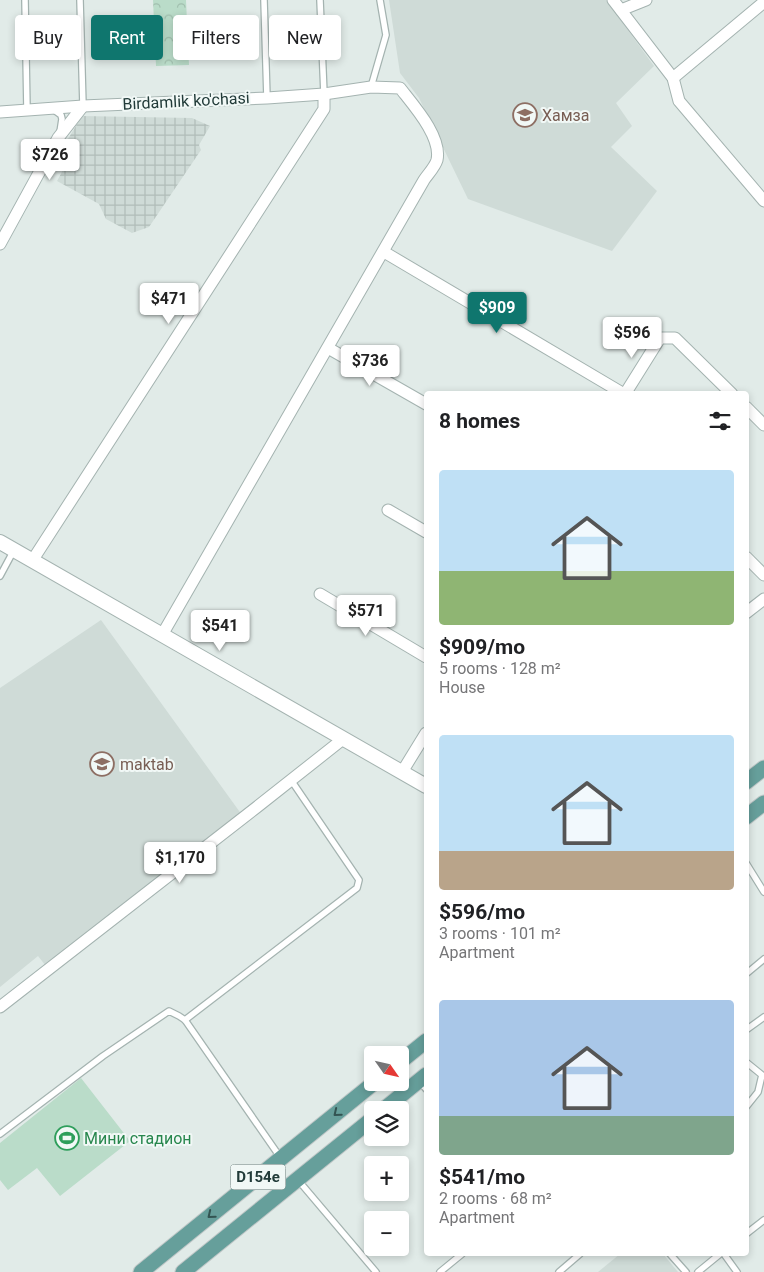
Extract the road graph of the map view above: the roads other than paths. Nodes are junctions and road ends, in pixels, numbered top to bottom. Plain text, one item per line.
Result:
1 (25, 0) edge
2 (80, 0) edge
3 (264, 0) edge
4 (320, 0) edge
5 (380, 0) edge
6 (613, 0) edge
7 (646, 0) edge
8 (764, 2) edge
9 (621, 10) junction
10 (672, 78) junction
11 (371, 87) junction
12 (324, 94) junction
13 (266, 98) junction
14 (83, 106) junction
15 (47, 108) junction
16 (27, 110) junction
17 (0, 112) edge
18 (58, 138) junction
19 (764, 201) edge
20 (0, 244) edge
21 (384, 252) junction
22 (328, 348) junction
23 (619, 391) edge
24 (626, 391) edge
25 (729, 391) edge
26 (424, 403) edge
27 (749, 410) edge
28 (764, 425) edge
29 (388, 510) dead end
30 (424, 531) edge
31 (0, 542) edge
32 (14, 550) junction
33 (749, 560) edge
34 (32, 561) junction
35 (764, 575) edge
36 (0, 576) edge
37 (320, 594) dead end
38 (764, 599) edge
39 (749, 611) edge
40 (162, 635) junction
41 (424, 656) edge
42 (424, 735) edge
43 (343, 739) junction
44 (764, 768) edge
45 (402, 772) junction
46 (291, 780) junction
47 (749, 780) edge
48 (424, 785) edge
49 (764, 803) edge
50 (749, 816) edge
51 (749, 868) edge
52 (764, 892) edge
53 (764, 959) edge
54 (749, 972) edge
55 (0, 1007) edge
56 (764, 1017) edge
57 (185, 1020) junction
58 (749, 1028) edge
59 (424, 1043) edge
60 (409, 1055) edge
61 (749, 1064) edge
62 (763, 1076) edge
63 (424, 1082) edge
64 (364, 1091) edge
65 (396, 1101) edge
66 (749, 1103) edge
67 (364, 1125) edge
68 (0, 1134) edge
69 (281, 1158) junction
70 (298, 1179) junction
71 (764, 1220) edge
72 (749, 1232) edge
73 (460, 1256) edge
74 (578, 1256) edge
75 (672, 1256) edge
76 (719, 1256) edge
77 (724, 1256) edge
78 (141, 1272) edge
79 (183, 1272) edge
80 (376, 1272) edge
81 (440, 1272) edge
82 (558, 1272) edge
83 (686, 1272) edge
84 (698, 1272) edge
85 (737, 1272) edge

1 - 16 lane
2 - 14 lane
3 - 13 lane
4 - 12 lane
5 - 11 lane
6 - 9 street
7 - 9 street
8 - 10 street
9 - 10 street
10 - 19 street
11 - 12 street, Birdamlik ko'chasi
11 - 21 street, Birdamlik ko'chasi
12 - 13 street, Birdamlik ko'chasi
12 - 34 street
13 - 14 street, Birdamlik ko'chasi
14 - 15 street, Birdamlik ko'chasi
14 - 18 street
15 - 16 street, Birdamlik ko'chasi
15 - 18 lane
16 - 17 street, Birdamlik ko'chasi
18 - 20 street
21 - 22 street
21 - 23 street
22 - 26 street
22 - 40 street
24 - 25 street
27 - 28 street
29 - 30 street
31 - 32 street
32 - 34 street
32 - 36 lane
33 - 35 street
34 - 40 street
37 - 41 street
38 - 39 street
40 - 43 street
42 - 45 street
43 - 45 street
43 - 46 street
44 - 47 main road
45 - 48 street
46 - 55 street
46 - 57 lane
49 - 50 main road
51 - 52 lane
53 - 54 lane
56 - 58 lane
57 - 68 lane
57 - 69 lane
59 - 60 main road
61 - 62 lane
62 - 66 lane
63 - 65 main road
64 -> 69 main road, D154e
67 - 70 main road, D154e
69 -> 78 main road, D154e
70 - 79 main road, D154e
70 - 80 lane
71 - 72 lane
73 - 81 lane
74 - 82 lane
75 - 83 lane
76 - 84 lane
77 - 85 lane

